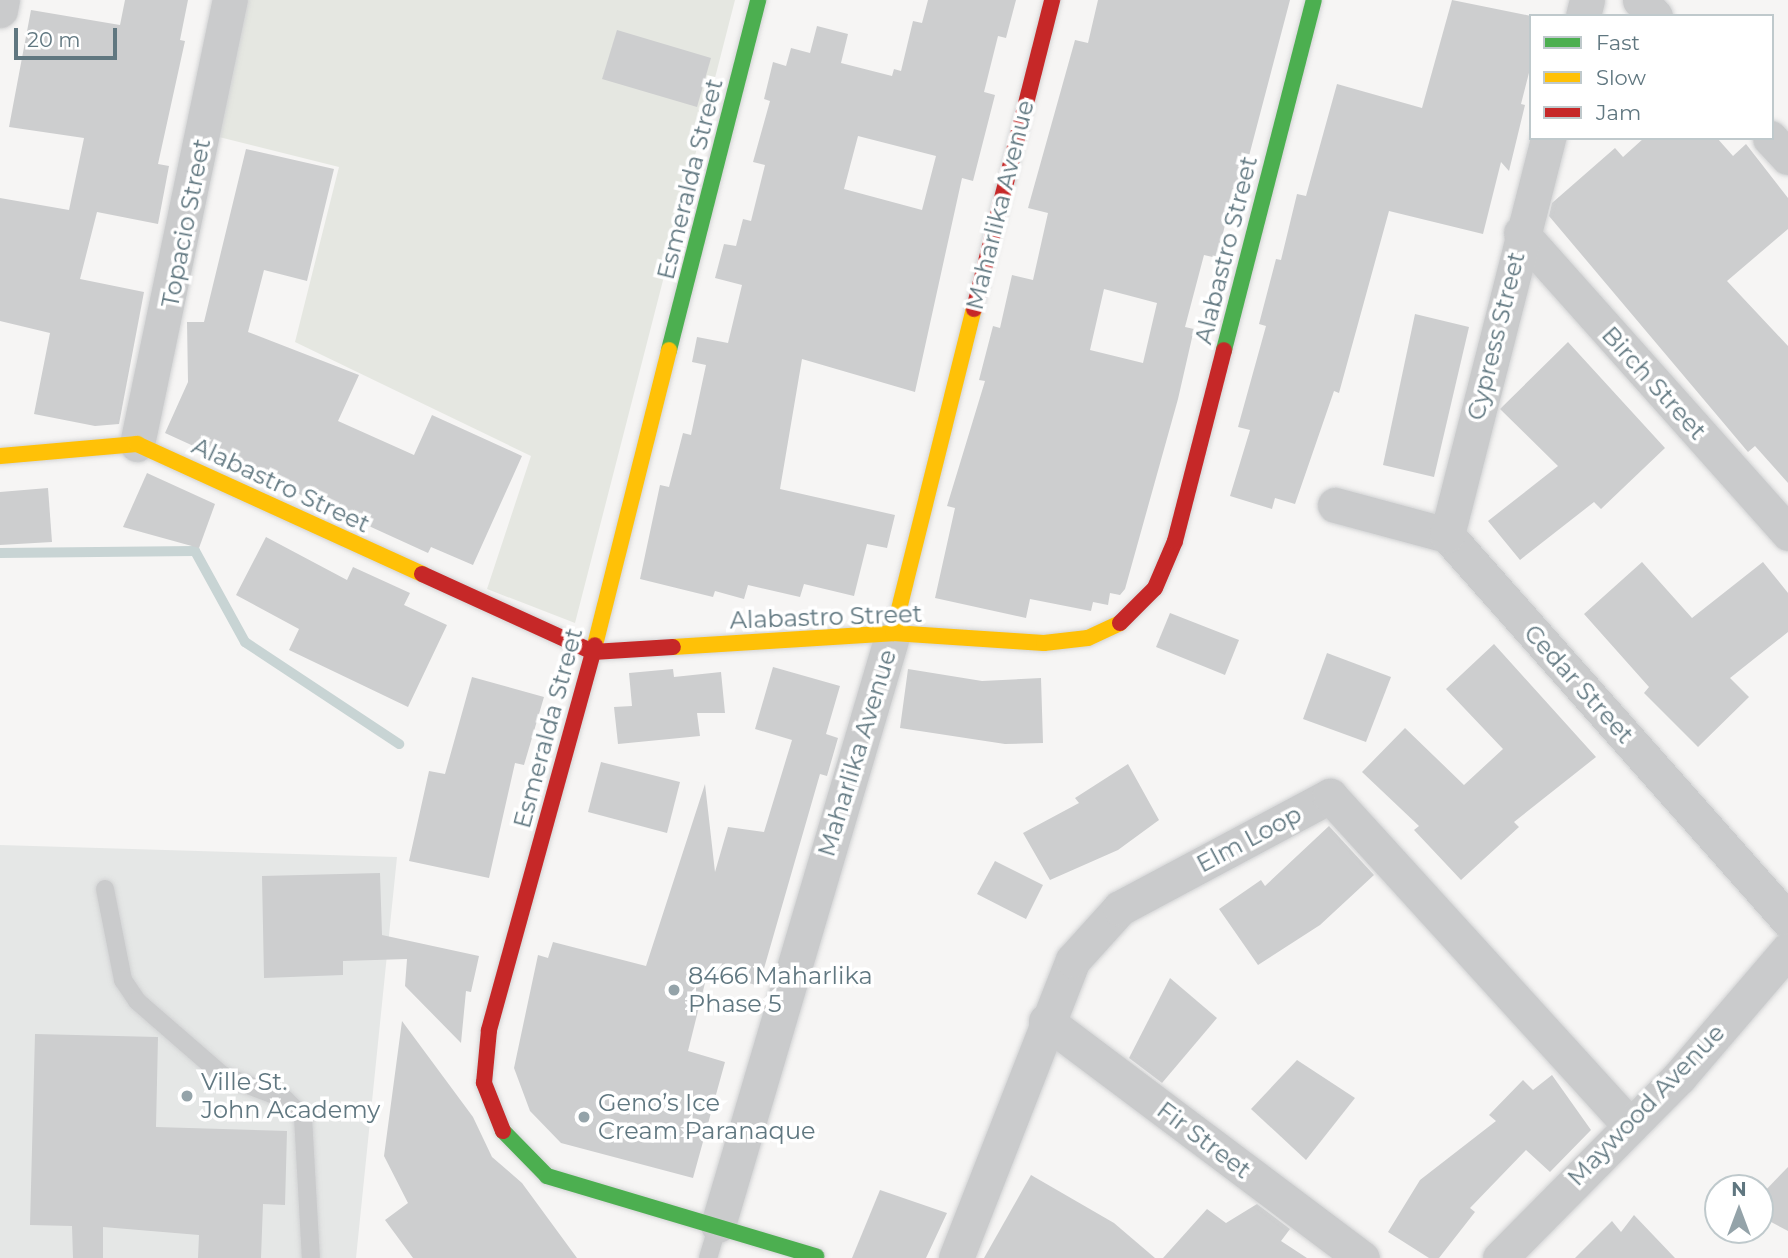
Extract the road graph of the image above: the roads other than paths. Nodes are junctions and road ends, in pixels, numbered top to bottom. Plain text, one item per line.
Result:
1 (2, 0) edge
2 (230, 0) edge
3 (758, 0) edge
4 (1052, 0) edge
5 (1314, 0) edge
6 (1640, 0) edge
7 (0, 10) edge
8 (1653, 14) edge
9 (1547, 140) edge
10 (1772, 140) edge
11 (1788, 157) edge
12 (1521, 233) junction
13 (137, 444) junction
14 (0, 456) edge
15 (1335, 505) dead end
16 (1788, 533) edge
17 (1447, 535) junction
18 (893, 633) junction
19 (593, 652) junction
20 (105, 889) dead end
21 (1788, 920) edge
22 (1788, 950) edge
23 (1046, 1021) junction
24 (1629, 1125) junction
25 (718, 1225) junction
26 (816, 1256) dead end
27 (311, 1258) edge
28 (708, 1258) edge
29 (956, 1258) edge
30 (1362, 1258) edge
31 (1500, 1258) edge

1 - 7 street
2 - 13 street, Topacio Street
3 - 19 street, Esmeralda Street
4 - 18 street, Maharlika Avenue
5 - 18 street, Alabastro Street
6 - 8 street
9 - 12 street, Cypress Street
10 - 11 street
12 - 16 street, Birch Street
12 - 17 street, Cypress Street
13 - 14 street, Alabastro Street
13 - 19 street, Alabastro Street
15 - 17 street
17 - 21 street, Cedar Street
18 - 19 street, Alabastro Street
18 - 25 street, Maharlika Avenue
19 - 25 street, Esmeralda Street
20 - 27 lane
22 - 24 street, Maywood Avenue
23 - 24 street, Elm Loop
23 - 29 street, Elm Loop
23 - 30 street, Fir Street
24 - 31 street, Maywood Avenue
25 - 26 street, Esmeralda Street
25 - 28 lane, Maharlika Avenue

